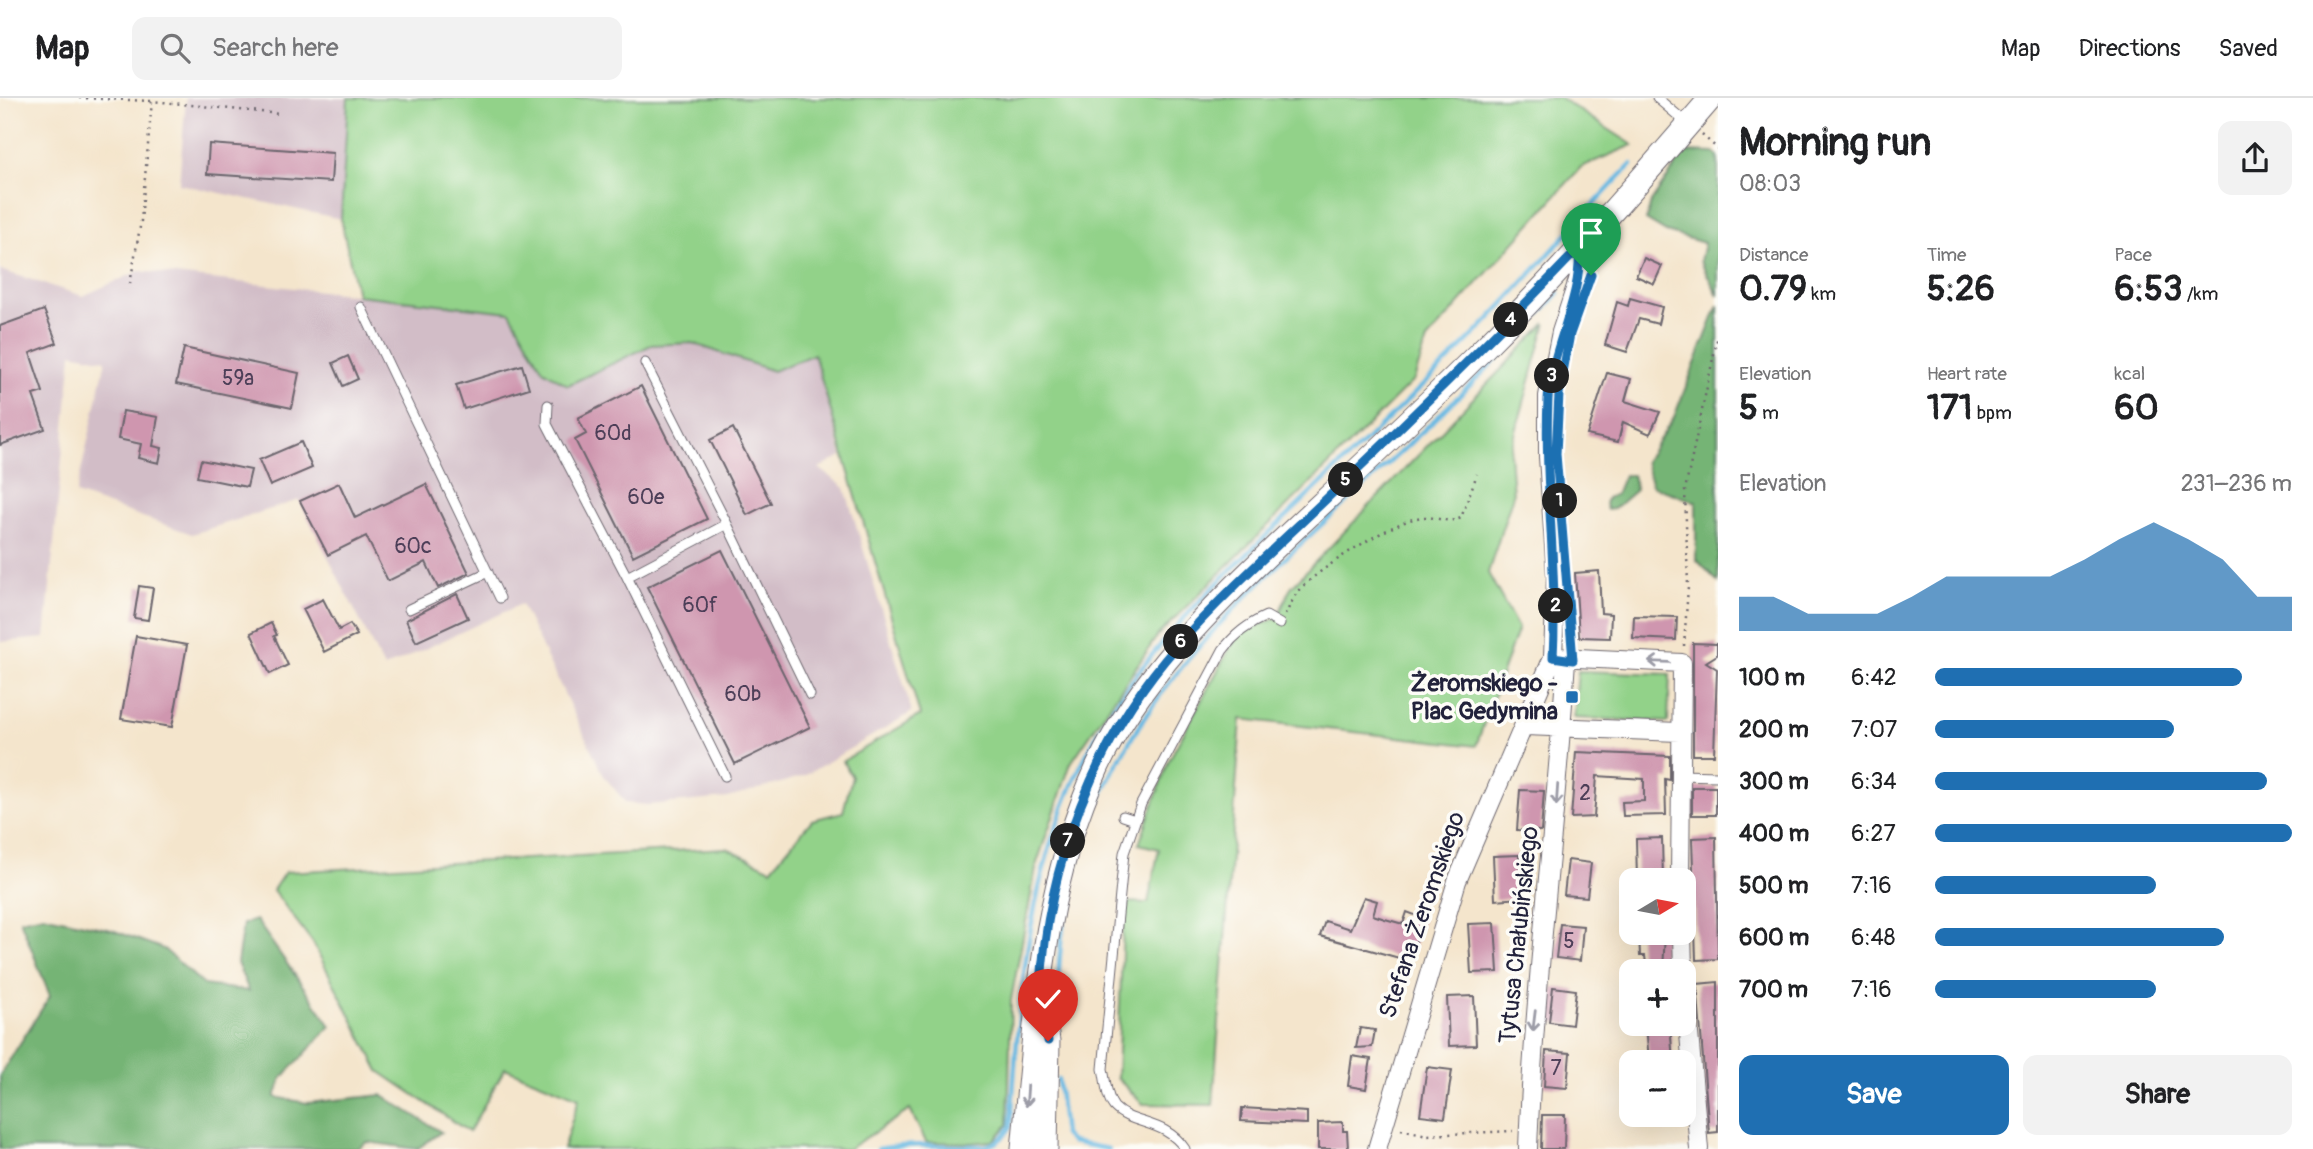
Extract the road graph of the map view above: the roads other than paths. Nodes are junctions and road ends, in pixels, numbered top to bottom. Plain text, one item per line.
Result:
1 (1657, 98) edge
2 (1711, 98) edge
3 (1688, 124) junction
4 (1579, 248) junction
5 (361, 307) dead end
6 (645, 363) dead end
7 (548, 405) dead end
8 (727, 524) junction
9 (488, 572) junction
10 (627, 577) junction
11 (500, 598) dead end
12 (409, 609) dead end
13 (1280, 624) road end
14 (1560, 658) junction
15 (810, 695) dead end
16 (1525, 726) junction
17 (1563, 727) junction
18 (1679, 732) junction
19 (1679, 775) junction
20 (725, 776) dead end
21 (1718, 776) edge
22 (1123, 816) dead end
23 (1135, 820) junction
24 (1680, 868) edge
25 (1041, 990) junction
26 (1689, 1036) edge
27 (1023, 1149) edge
28 (1046, 1149) edge
29 (1185, 1149) edge
30 (1377, 1149) edge
31 (1528, 1149) edge
32 (1699, 1149) edge

1 - 3 lane
2 - 3 street
3 - 4 street
4 - 14 street, Stefana Żeromskiego
4 - 25 street
5 - 9 lane
6 - 8 lane
7 - 10 lane
8 - 10 lane
8 - 15 lane
9 - 11 lane
9 - 12 lane
10 - 20 lane
13 - 23 lane
14 - 16 street, Stefana Żeromskiego
14 - 17 street, Tytusa Chałubińskiego
18 -> 14 street
16 - 17 street
16 - 30 street, Stefana Żeromskiego
17 - 18 street
17 -> 31 street, Tytusa Chałubińskiego
18 - 19 street
19 - 21 lane
19 - 24 street
22 - 23 lane
23 - 29 lane
25 -> 27 street
25 - 28 street
26 - 32 street

